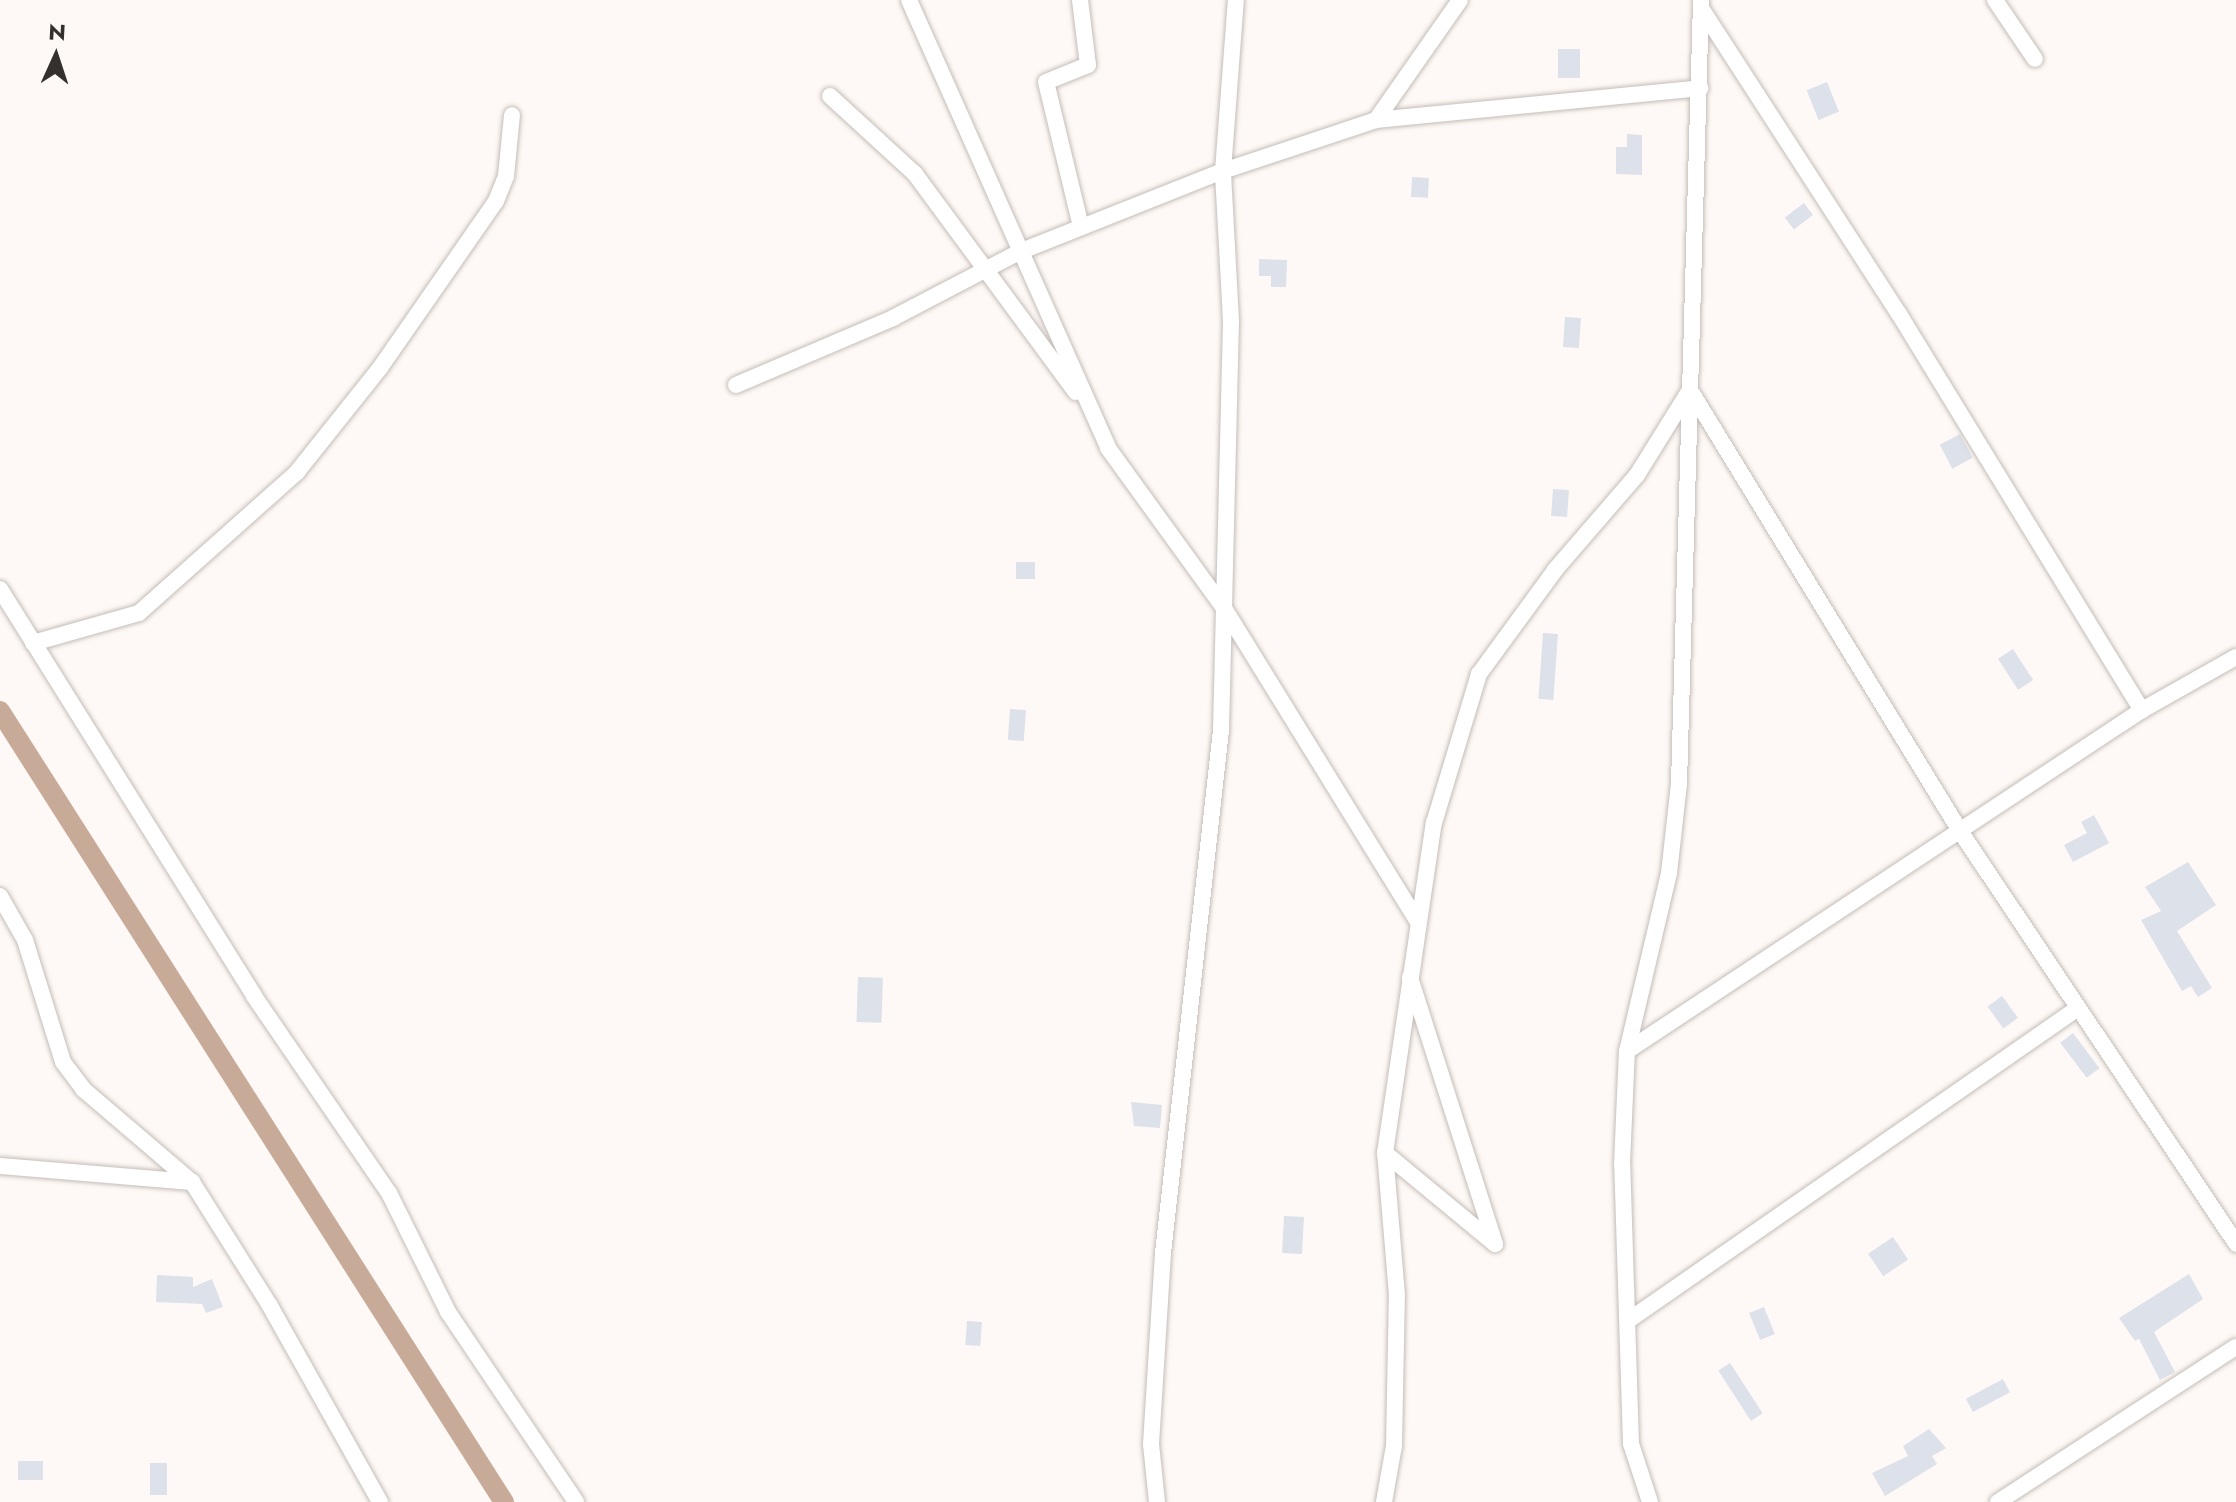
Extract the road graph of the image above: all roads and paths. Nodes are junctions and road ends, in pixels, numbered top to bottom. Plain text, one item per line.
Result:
1 (909, 0) edge
2 (1080, 0) edge
3 (1236, 0) edge
4 (1460, 0) edge
5 (1995, 0) edge
6 (1700, 3) edge
7 (2035, 59) dead end
8 (1700, 88) junction
9 (830, 96) dead end
10 (512, 115) dead end
11 (1376, 120) junction
12 (1223, 171) junction
13 (1081, 227) junction
14 (1019, 252) junction
15 (982, 271) junction
16 (736, 385) dead end
17 (1690, 390) junction
18 (1092, 413) junction
19 (0, 589) edge
20 (1224, 608) junction
21 (33, 643) junction
22 (2236, 657) edge
23 (2142, 710) junction
24 (1960, 831) junction
25 (0, 896) edge
26 (1417, 921) junction
27 (1408, 972) junction
28 (2078, 1008) junction
29 (1627, 1051) junction
30 (1385, 1153) junction
31 (0, 1166) edge
32 (192, 1182) junction
33 (2236, 1244) edge
34 (1629, 1320) junction
35 (2236, 1347) edge
36 (380, 1502) edge
37 (576, 1502) edge
38 (1157, 1502) edge
39 (1384, 1502) edge
40 (1650, 1502) edge
41 (1998, 1502) edge

1 - 14 street
2 - 13 street
3 - 12 street
4 - 11 street
5 - 7 street
6 - 8 street
6 - 23 street
8 - 11 street
8 - 17 street
9 - 15 street
10 - 21 street
11 - 12 street
12 - 13 street
12 - 20 street
13 - 14 street
14 - 15 street
14 - 18 street
15 - 16 street
15 - 18 street
17 - 24 street
17 - 26 street
17 - 29 street
18 - 20 street
19 - 21 street
20 - 26 street
20 - 38 street
21 - 37 street
22 - 23 street
23 - 24 street
24 - 28 street
24 - 29 street
25 - 32 street
26 - 27 street
27 - 30 street
27 - 30 street
28 - 33 street
28 - 34 street
29 - 34 street
30 - 39 street
31 - 32 street
32 - 36 street
34 - 40 street
35 - 41 street

